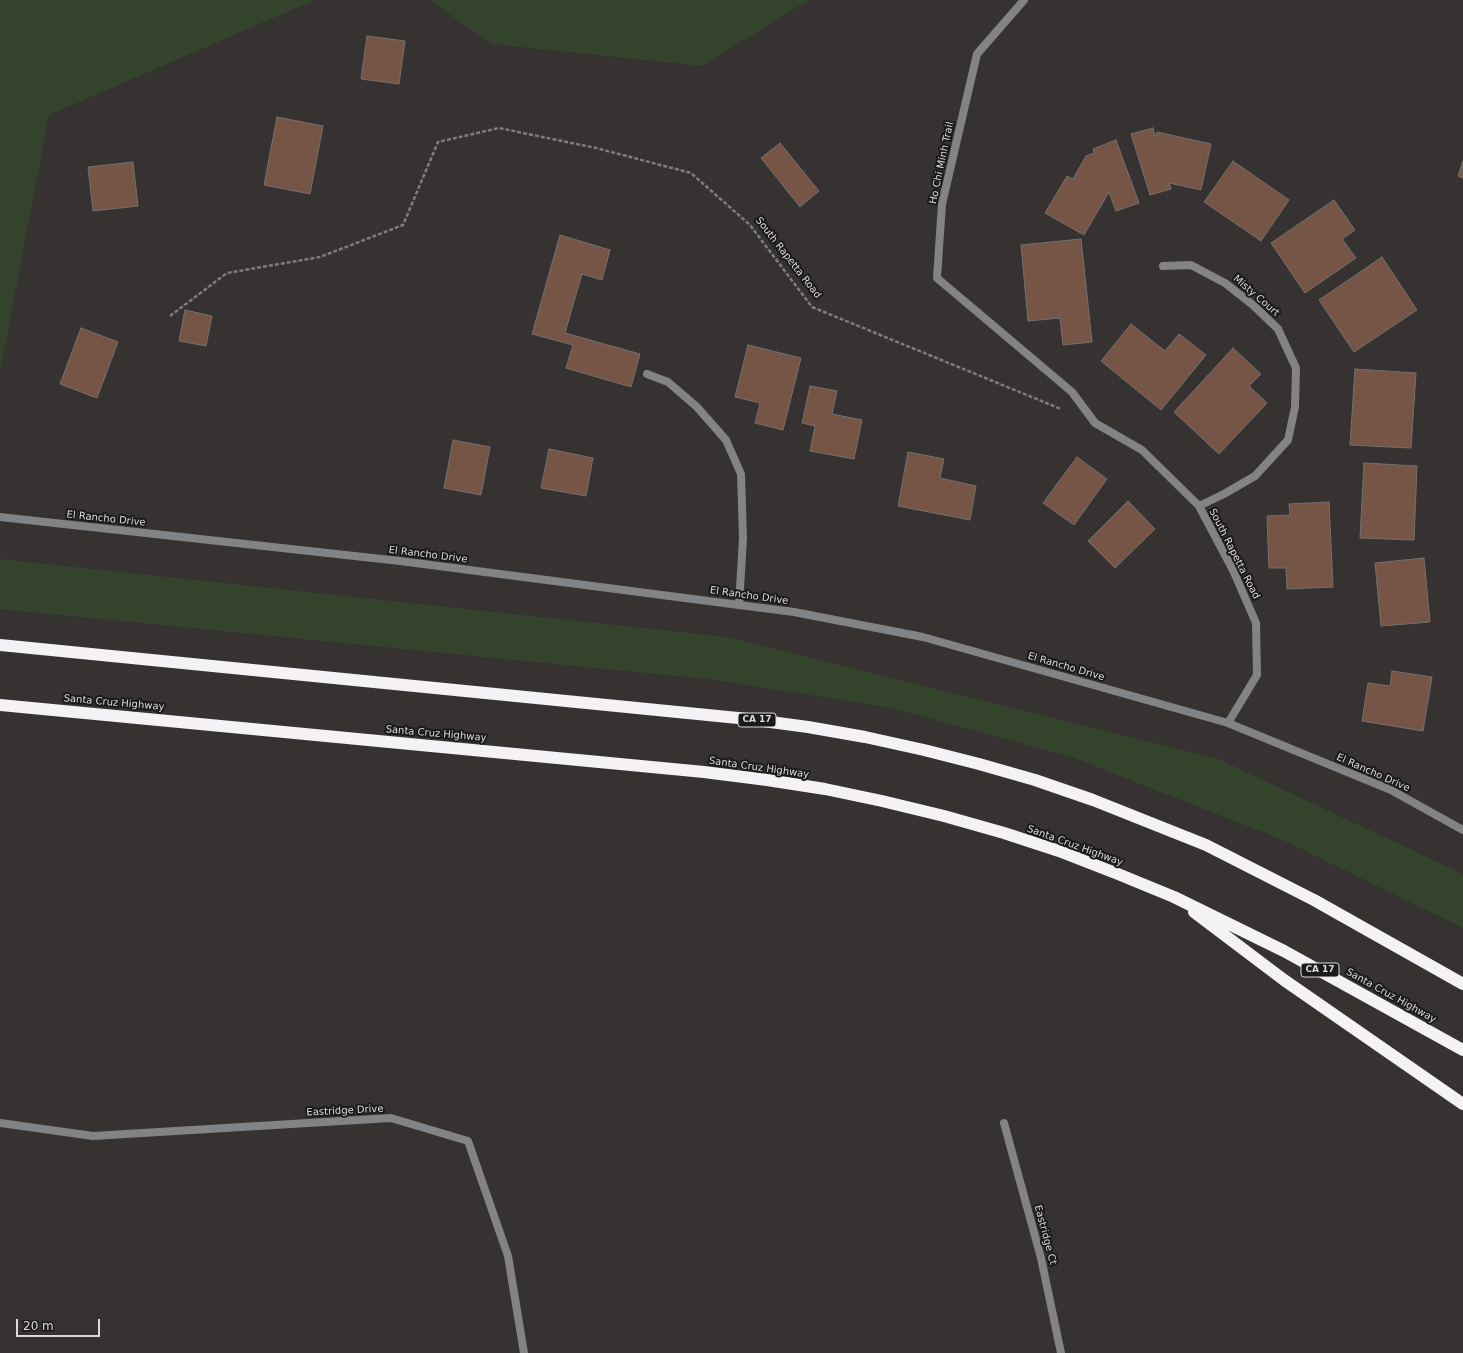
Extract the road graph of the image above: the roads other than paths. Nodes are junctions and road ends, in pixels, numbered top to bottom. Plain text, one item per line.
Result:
1 (1024, 0) edge
2 (1163, 266) dead end
3 (647, 374) dead end
4 (1095, 423) joint
5 (1199, 506) junction
6 (0, 517) edge
7 (739, 605) junction
8 (0, 646) edge
9 (0, 704) edge
10 (1228, 723) junction
11 (1463, 830) edge
12 (1174, 897) junction
13 (1463, 984) edge
14 (1463, 1050) edge
15 (1463, 1104) edge
16 (0, 1123) edge
17 (1004, 1123) dead end
18 (524, 1353) edge
19 (1061, 1353) edge

1 - 4 street, Ho Chi Minh Trail
2 - 5 street, Misty Court
3 - 7 street
4 - 5 street, South Rapetta Road
5 - 10 street, South Rapetta Road
6 - 7 street, El Rancho Drive
7 - 10 street, El Rancho Drive
8 - 13 highway, CA 17
9 - 12 highway, Santa Cruz Highway / CA 17
10 - 11 street, El Rancho Drive
12 - 14 highway, Santa Cruz Highway / CA 17
12 - 15 highway
16 - 18 street, Eastridge Drive
17 - 19 street, Eastridge Ct

